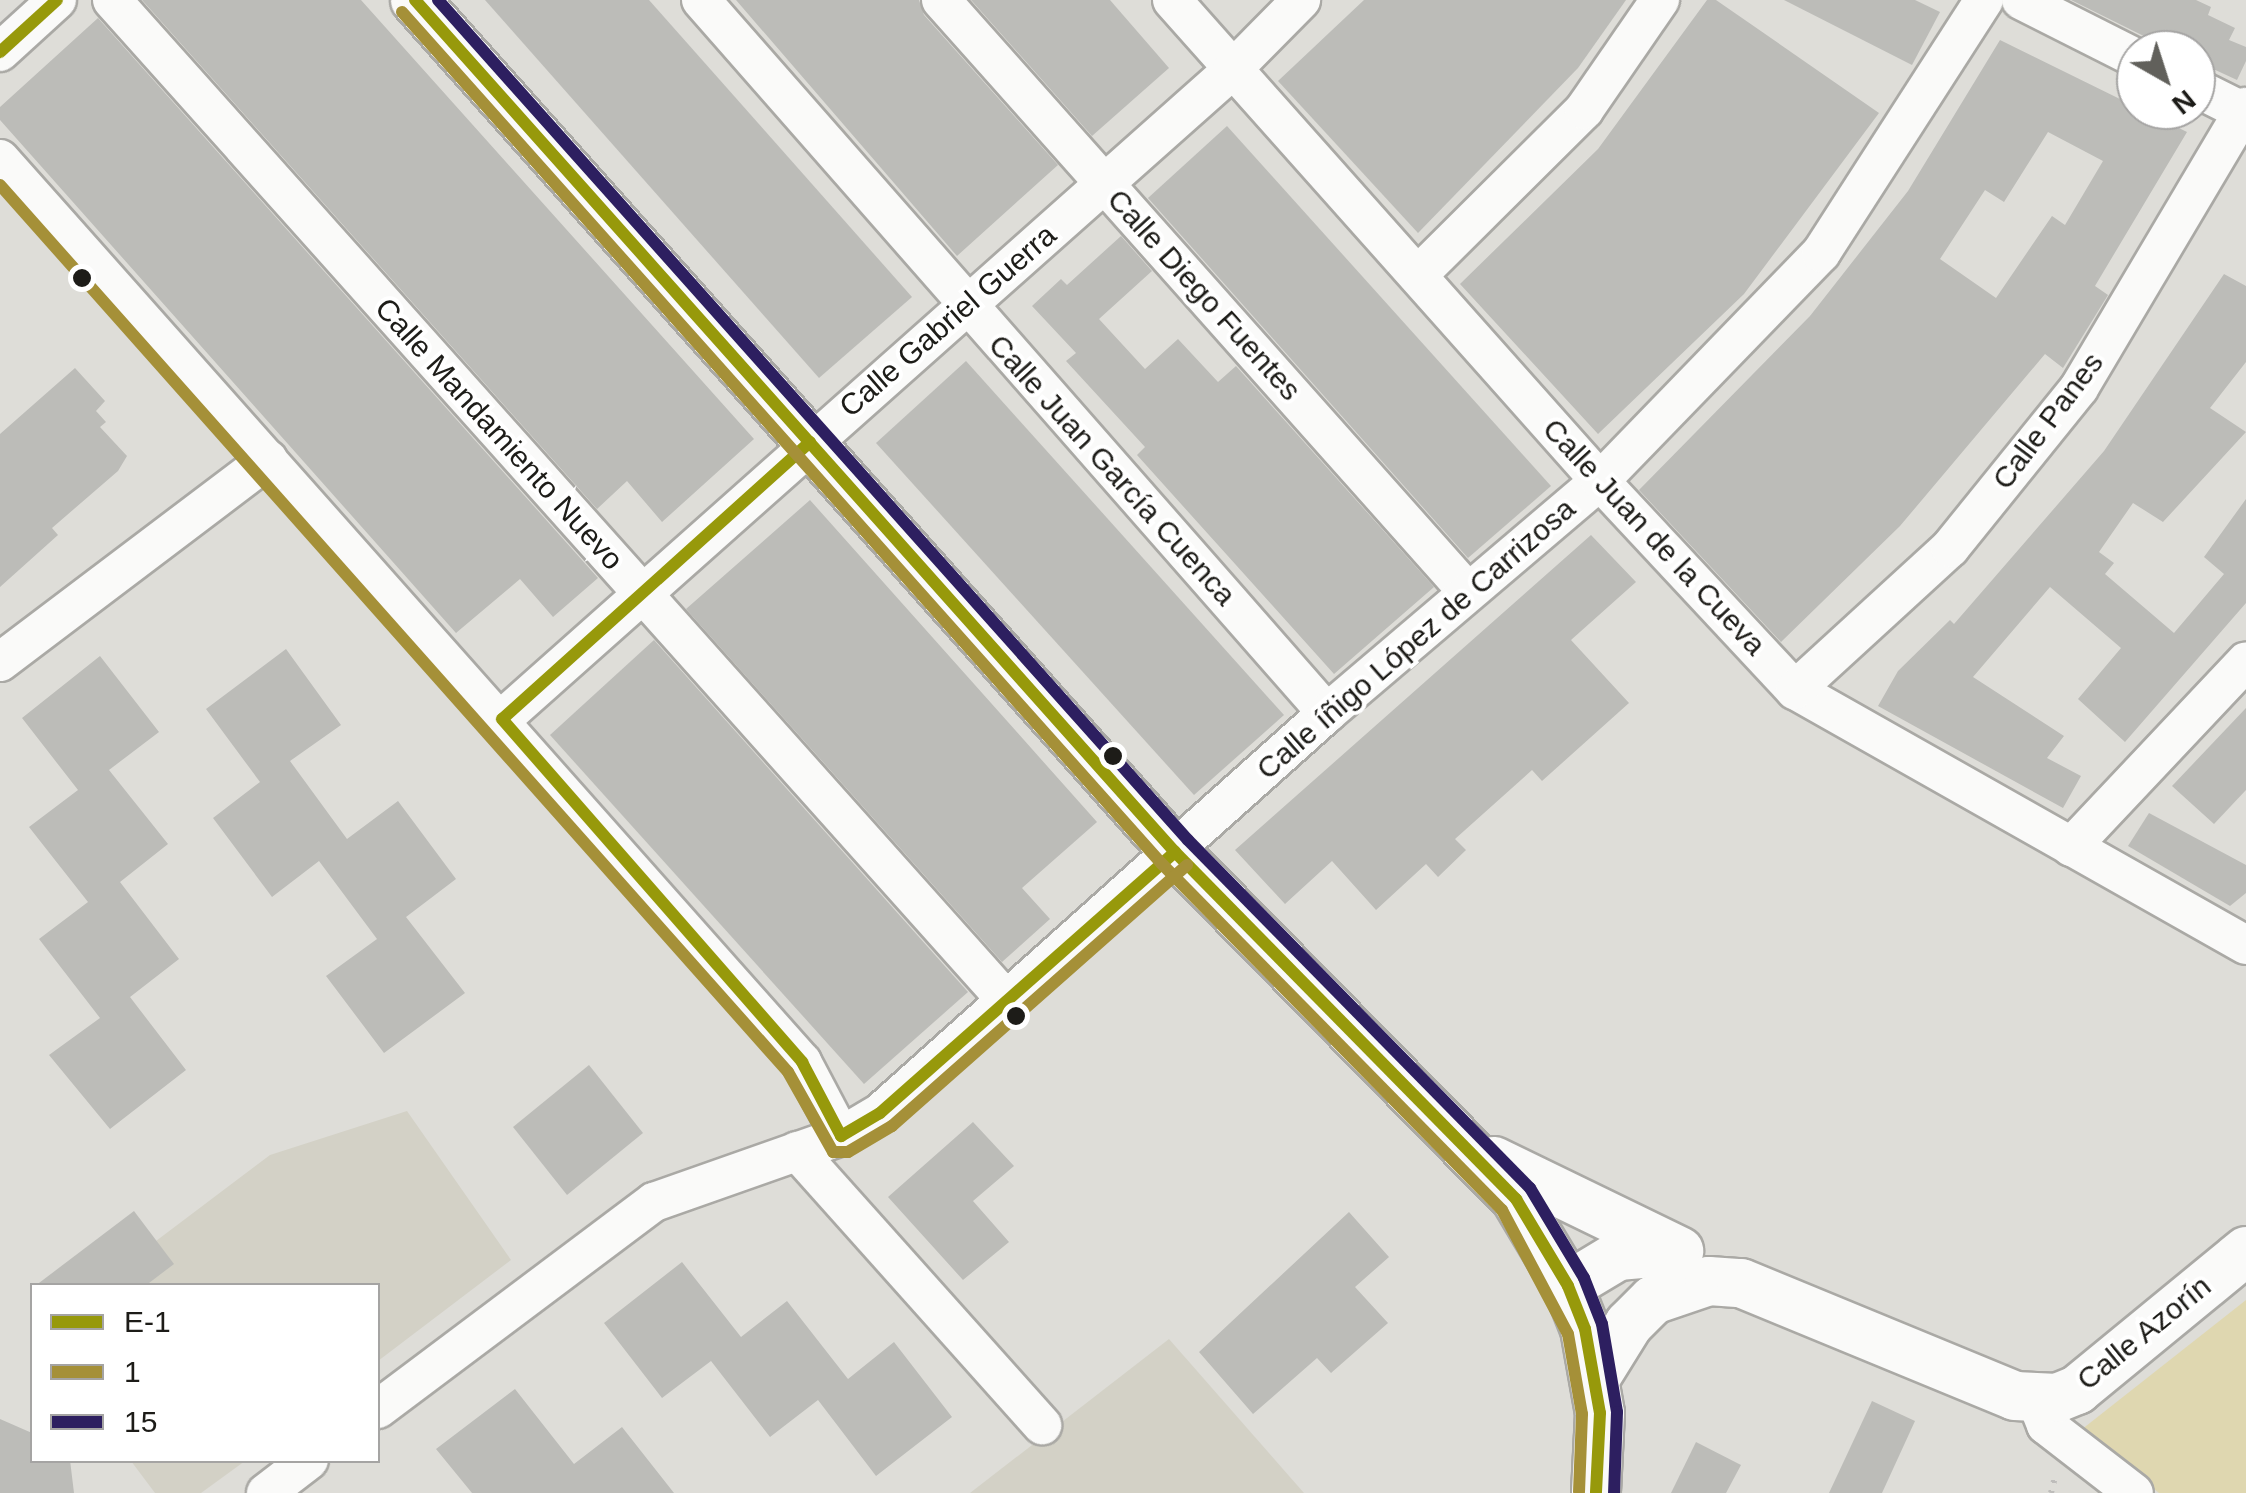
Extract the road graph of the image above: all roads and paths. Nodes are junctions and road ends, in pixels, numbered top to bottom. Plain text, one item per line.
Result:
1 (112, 0) edge
2 (415, 0) edge
3 (701, 0) edge
4 (940, 0) edge
5 (1172, 0) edge
6 (1301, 0) edge
7 (1660, 0) edge
8 (1984, 0) edge
9 (2021, 0) edge
10 (55, 1) edge
11 (2116, 48) edge
12 (0, 52) edge
13 (1232, 71) junction
14 (2216, 97) edge
15 (2245, 111) edge
16 (0, 160) edge
17 (1104, 182) junction
18 (1419, 274) junction
19 (967, 306) junction
20 (810, 442) junction
21 (268, 459) junction
22 (1600, 481) junction
23 (1467, 591) junction
24 (641, 593) junction
25 (2246, 661) edge
26 (0, 662) edge
27 (1795, 690) junction
28 (1328, 712) junction
29 (502, 718) junction
30 (2071, 847) junction
31 (1176, 852) junction
32 (2245, 942) edge
33 (1007, 1001) junction
34 (841, 1136) junction
35 (1470, 1146) junction
36 (797, 1151) junction
37 (1679, 1251) junction
38 (2246, 1251) edge
39 (1742, 1283) junction
40 (1568, 1286) junction
41 (1653, 1300) junction
42 (1596, 1377) junction
43 (2036, 1400) junction
44 (380, 1408) edge
45 (1042, 1425) dead end
46 (305, 1463) edge
47 (266, 1493) edge
48 (1596, 1493) edge
49 (2134, 1493) edge

1 - 24 street, Calle Mandamiento Nuevo
2 - 20 street
3 - 19 street, Calle Juan García Cuenca
4 - 17 street, Calle Diego Fuentes
5 - 13 street, Calle Juan de la Cueva
6 - 13 street, Calle Gabriel Guerra
7 - 18 street
8 - 22 street, Calle íñigo López de Carrizosa
9 - 11 street
10 - 12 street
13 - 17 street, Calle Gabriel Guerra
13 - 18 street, Calle Juan de la Cueva
14 - 15 street
15 - 27 street, Calle Panes
16 - 21 street
17 - 19 street, Calle Gabriel Guerra
17 - 23 street, Calle Diego Fuentes
18 - 22 street, Calle Juan de la Cueva
19 - 20 street, Calle Gabriel Guerra
19 - 28 street, Calle Juan García Cuenca
20 - 24 street, Calle Gabriel Guerra
20 - 31 street
21 - 26 street
21 - 29 street
22 - 23 street, Calle íñigo López de Carrizosa
22 - 27 street, Calle Juan de la Cueva
23 - 28 street, Calle íñigo López de Carrizosa
24 - 29 street, Calle Gabriel Guerra
24 - 33 street, Calle Mandamiento Nuevo
25 - 30 street
27 - 30 street, Calle Juan de la Cueva
28 - 31 street, Calle íñigo López de Carrizosa
29 - 34 street
30 - 32 street, Calle Juan de la Cueva
31 - 33 street
31 - 35 street
33 - 34 street
34 - 36 street
35 - 37 street
35 - 40 street
36 - 44 street
36 - 45 street
37 - 39 street
37 - 40 street
38 - 43 street, Calle Azorín
39 - 41 street
39 - 43 street
40 - 41 street
40 - 42 street
41 - 42 street
42 - 48 street
43 - 49 street
46 - 47 street

